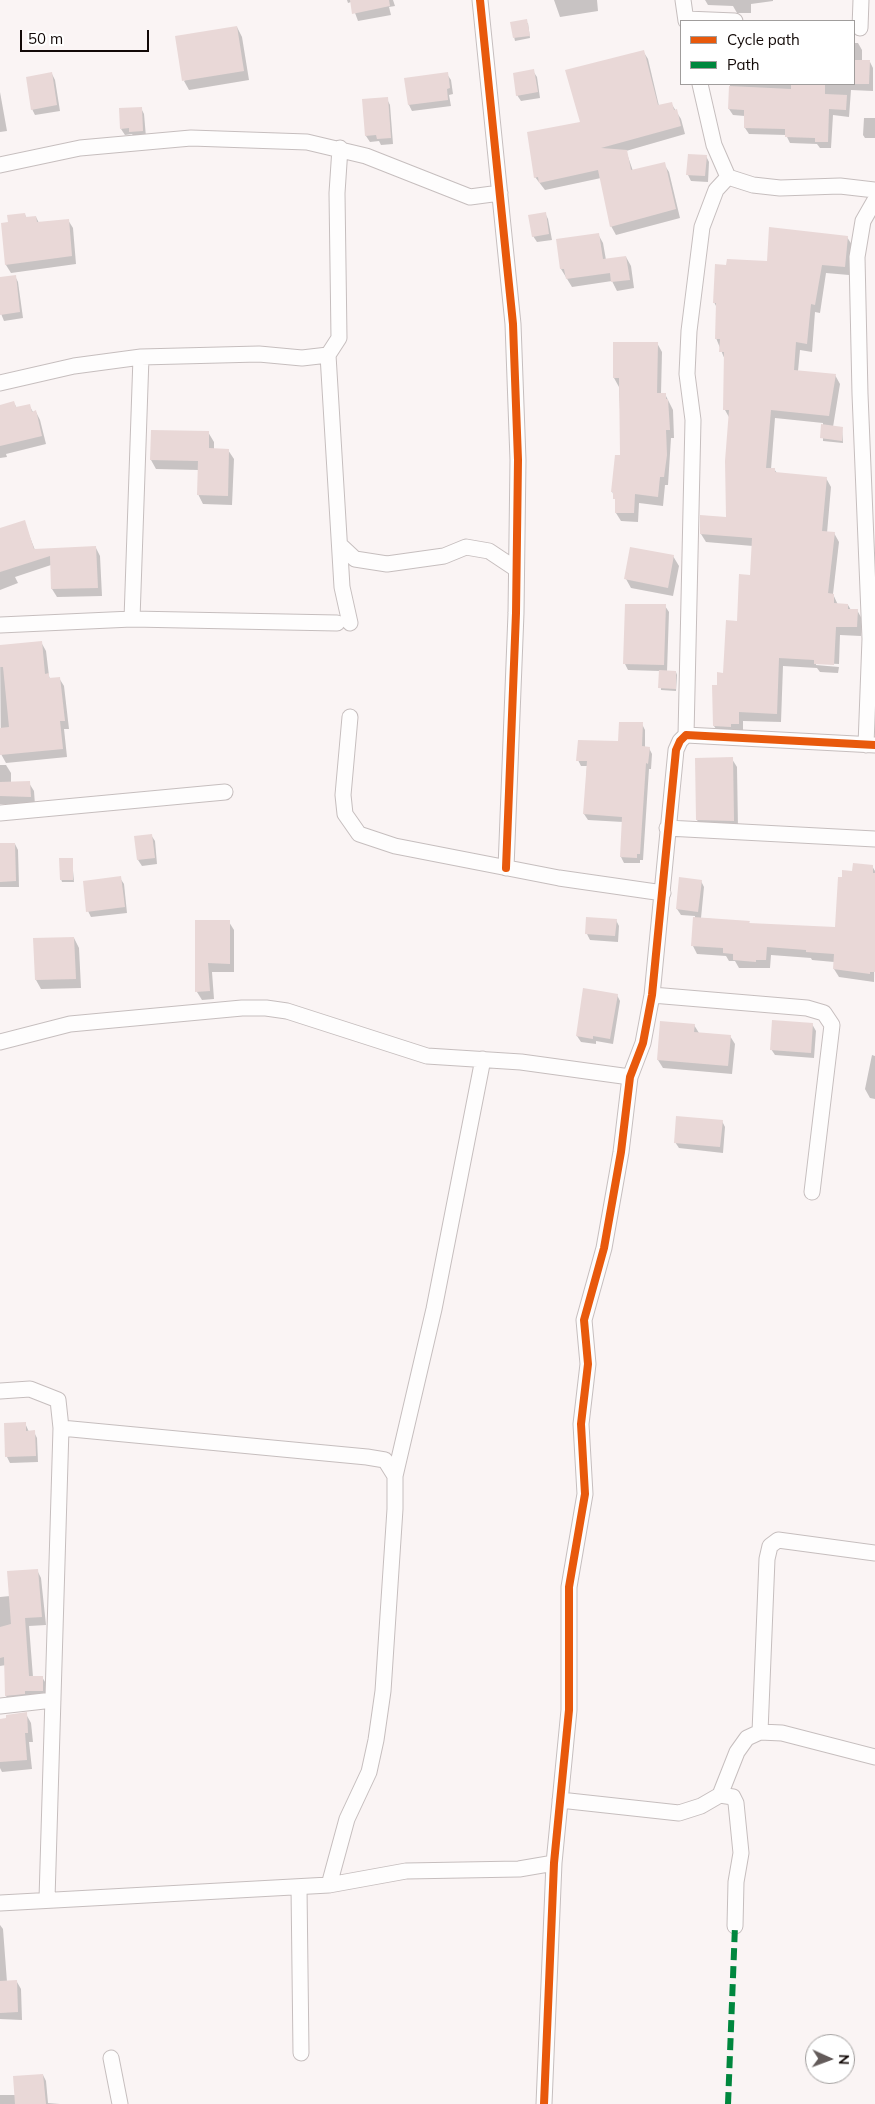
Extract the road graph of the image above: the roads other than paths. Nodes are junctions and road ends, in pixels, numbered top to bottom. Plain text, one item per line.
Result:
1 (480, 0) edge
2 (683, 0) edge
3 (861, 0) edge
4 (686, 20) edge
5 (863, 28) edge
6 (700, 85) edge
7 (340, 148) junction
8 (0, 164) edge
9 (728, 177) junction
10 (875, 190) edge
11 (500, 193) junction
12 (875, 200) edge
13 (328, 355) junction
14 (141, 356) junction
15 (0, 383) edge
16 (340, 545) junction
17 (516, 569) junction
18 (132, 619) junction
19 (0, 625) edge
20 (350, 717) dead end
21 (686, 735) junction
22 (870, 745) edge
23 (225, 792) dead end
24 (0, 812) edge
25 (667, 828) junction
26 (875, 839) edge
27 (506, 868) junction
28 (663, 893) junction
29 (652, 995) junction
30 (0, 1042) edge
31 (483, 1059) junction
32 (630, 1077) junction
33 (812, 1192) dead end
34 (0, 1391) edge
35 (62, 1428) junction
36 (394, 1476) junction
37 (875, 1553) edge
38 (53, 1700) junction
39 (0, 1706) edge
40 (760, 1732) junction
41 (875, 1757) edge
42 (720, 1795) junction
43 (560, 1800) junction
44 (554, 1863) junction
45 (329, 1885) junction
46 (299, 1888) junction
47 (47, 1900) junction
48 (0, 1903) edge
49 (735, 1926) dead end
50 (300, 2054) dead end
51 (111, 2058) dead end
52 (120, 2104) edge
53 (544, 2104) edge

1 - 11 street
2 - 4 street
3 - 5 street
6 - 9 street
7 - 8 street
7 - 11 street
7 - 13 street
9 - 10 street
9 - 21 street
11 - 17 street
12 - 22 street
13 - 14 street
13 - 16 street
14 - 15 street
14 - 18 street
16 - 17 street
16 - 18 street
17 - 27 street
18 - 19 street
20 - 27 street
21 - 22 street
21 - 25 street
23 - 24 street
25 - 26 street
25 - 28 street
27 - 28 street
28 - 29 street
29 - 32 street
29 - 33 street
30 - 31 street
31 - 32 street
31 - 36 street
32 - 43 street
34 - 35 street
35 - 36 street
35 - 38 street
36 - 45 street
37 - 40 street
38 - 39 street
38 - 47 street
40 - 41 street
40 - 42 street
42 - 43 street
42 - 49 street
43 - 44 street
44 - 45 street
44 - 53 street
45 - 46 street
46 - 47 street
46 - 50 street
47 - 48 street
51 - 52 street

